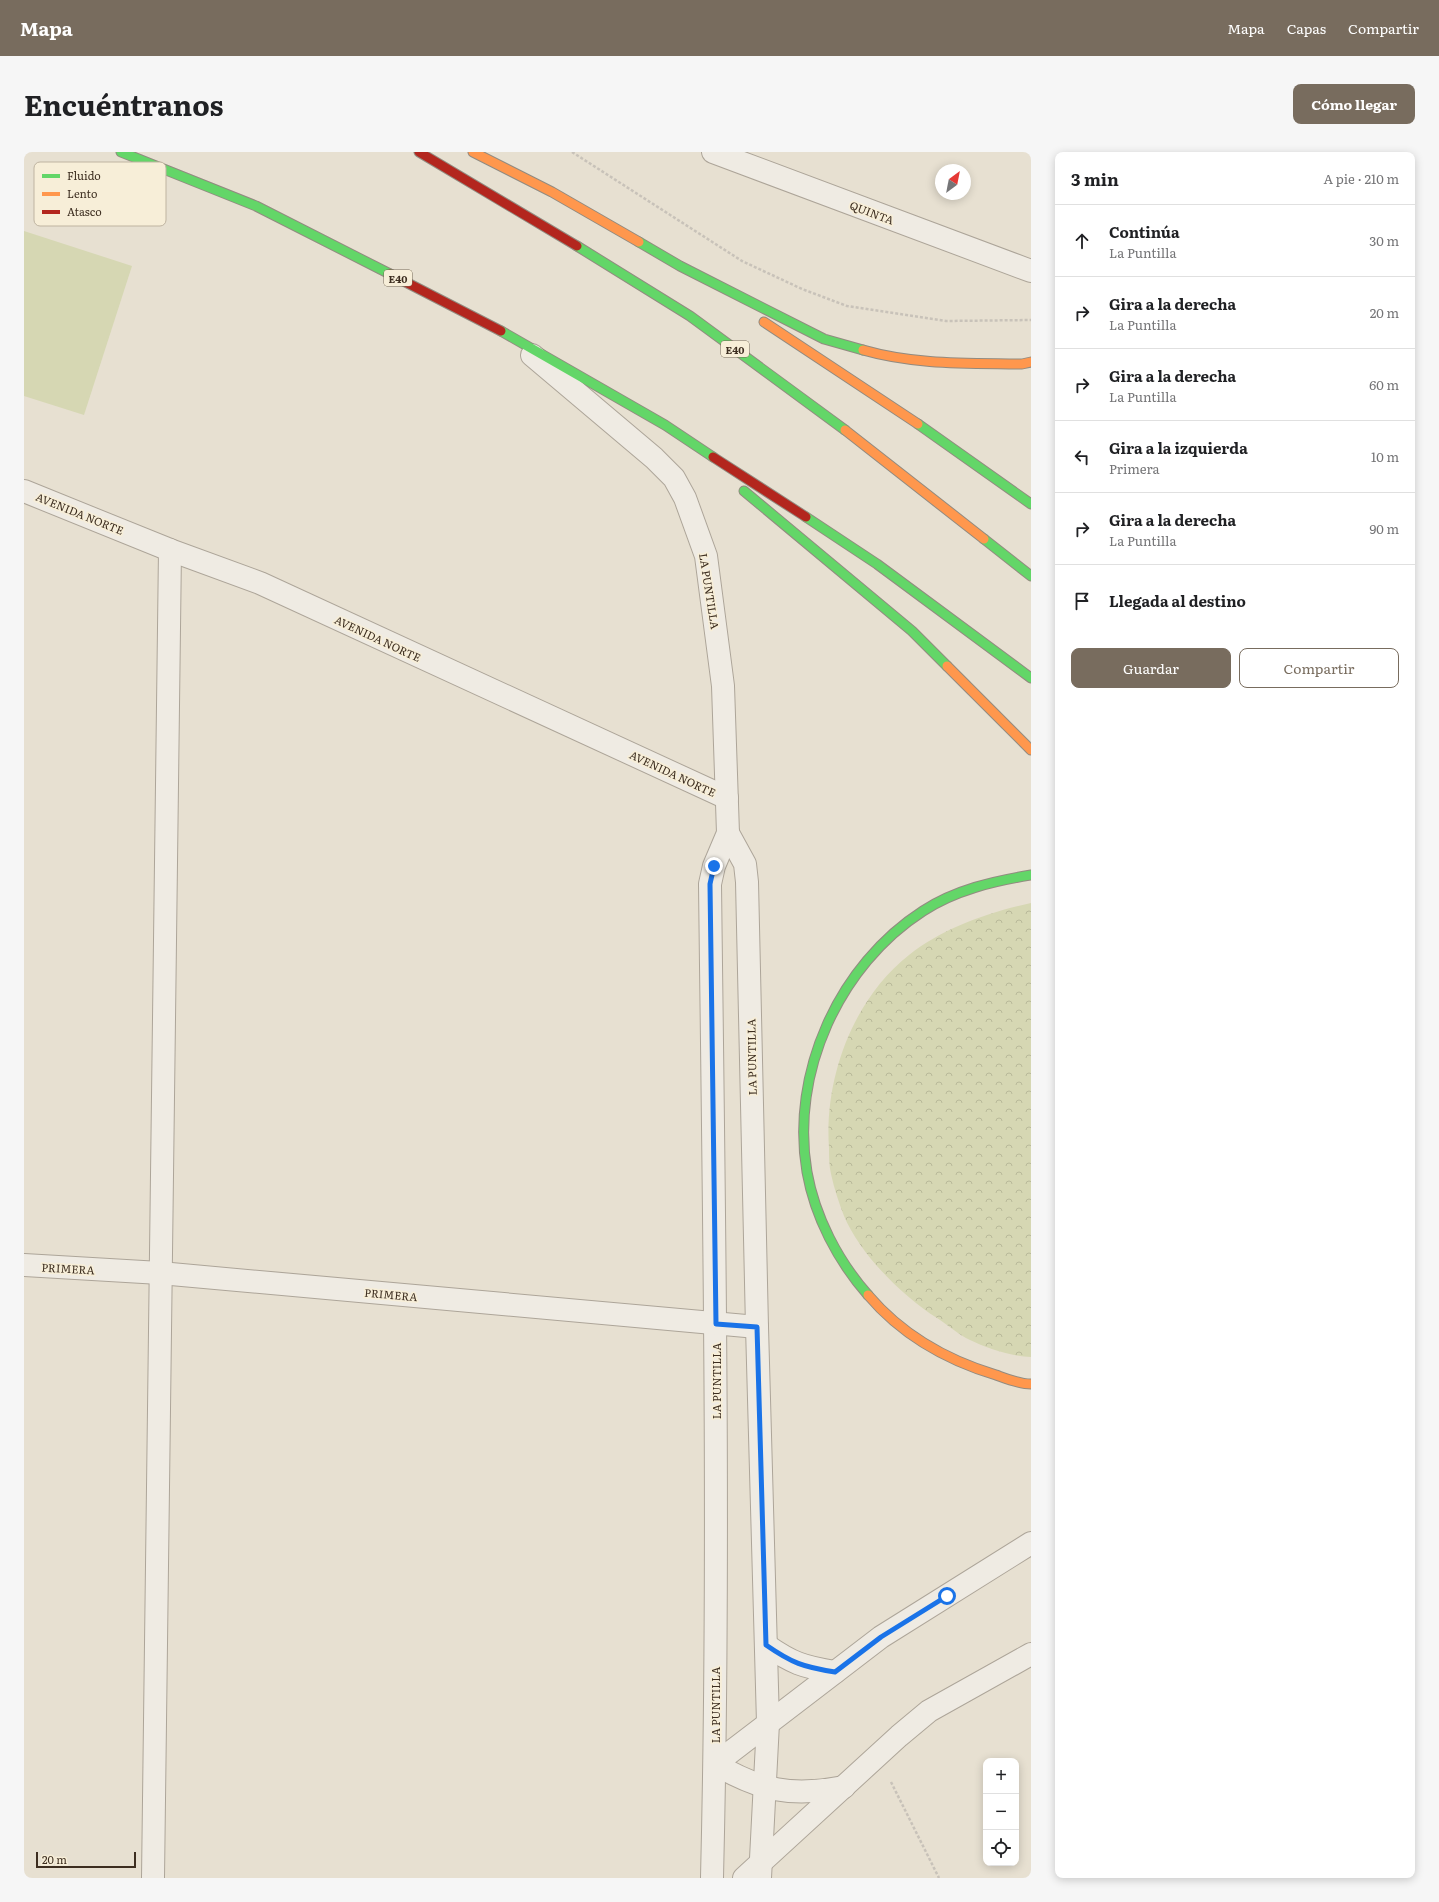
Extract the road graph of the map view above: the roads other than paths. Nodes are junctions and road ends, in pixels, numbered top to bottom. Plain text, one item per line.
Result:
1 (121, 152) edge
2 (420, 152) edge
3 (473, 152) edge
4 (713, 152) edge
5 (146, 162) edge
6 (166, 170) edge
7 (680, 266) junction
8 (1031, 271) edge
9 (746, 310) dead end
10 (759, 318) dead end
11 (507, 334) junction
12 (1031, 362) edge
13 (665, 425) junction
14 (24, 491) edge
15 (1031, 504) edge
16 (170, 550) junction
17 (1031, 576) edge
18 (1031, 678) edge
19 (1031, 750) edge
20 (727, 798) junction
21 (728, 833) junction
22 (1031, 875) edge
23 (24, 1266) edge
24 (160, 1273) junction
25 (716, 1324) junction
26 (757, 1327) junction
27 (1031, 1384) edge
28 (1031, 1543) edge
29 (766, 1645) junction
30 (1031, 1654) edge
31 (835, 1672) junction
32 (768, 1724) junction
33 (715, 1764) junction
34 (765, 1787) junction
35 (844, 1787) junction
36 (760, 1870) edge
37 (152, 1878) edge
38 (712, 1878) edge
39 (744, 1878) edge

1 - 5 highway, E40
2 - 17 highway, E40
3 - 7 highway
4 - 8 street, QUINTA
6 - 11 highway, E40
7 - 9 highway
7 - 12 highway
10 - 15 highway
11 - 13 highway, E40
11 - 20 street, LA PUNTILLA
13 - 18 highway, E40
13 - 19 highway
14 - 16 street, AVENIDA NORTE
16 - 20 street, AVENIDA NORTE
16 - 24 street
20 - 21 street, LA PUNTILLA
21 - 25 street, LA PUNTILLA
21 - 26 street, LA PUNTILLA
22 - 27 highway
23 - 24 street, PRIMERA
24 - 25 street, PRIMERA
24 - 37 street
25 - 26 street, PRIMERA
25 - 33 street, LA PUNTILLA
26 - 29 street, LA PUNTILLA
28 - 31 street, LA PUNTILLA
29 - 31 street
29 - 32 street, LA PUNTILLA
30 - 35 street
31 - 32 street, LA PUNTILLA
32 - 33 street, LA PUNTILLA
32 - 34 street, LA PUNTILLA
33 - 34 street
33 - 38 street, LA PUNTILLA
34 - 35 street
34 - 36 street, LA PUNTILLA
35 - 36 street
36 - 39 street

